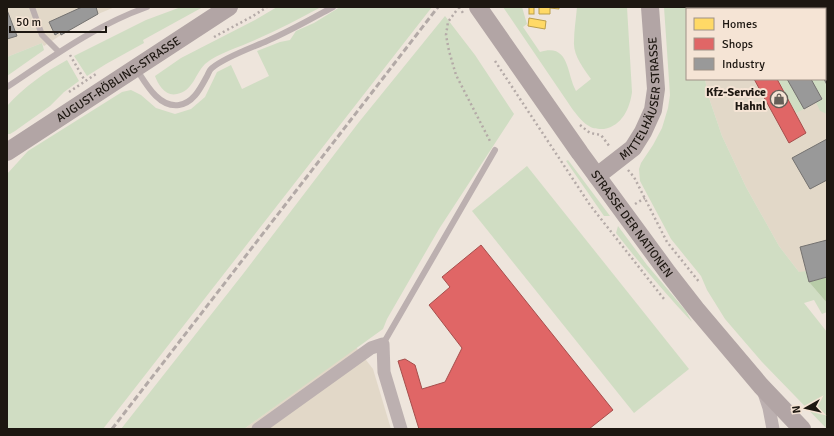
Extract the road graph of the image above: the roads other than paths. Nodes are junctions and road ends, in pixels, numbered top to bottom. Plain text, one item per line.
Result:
1 (32, 7) edge
2 (147, 7) edge
3 (229, 7) edge
4 (333, 7) edge
5 (650, 7) edge
6 (470, 13) edge
7 (59, 52) junction
8 (136, 68) junction
9 (7, 87) edge
10 (495, 150) road end
11 (7, 152) edge
12 (597, 176) junction
13 (383, 344) junction
14 (762, 386) junction
15 (258, 429) edge
16 (401, 429) edge
17 (773, 429) edge
18 (802, 429) edge

1 - 7 lane
2 - 7 lane
3 - 8 main road, AUGUST-RÖBLING-STRASSE
4 - 8 lane
5 - 12 main road, MITTELHÄUSER STRASSE
6 - 12 main road, STRASSE DER NATIONEN
7 - 9 lane
8 - 11 main road, AUGUST-RÖBLING-STRASSE
10 - 13 lane
12 - 14 main road, STRASSE DER NATIONEN
13 - 15 street
13 - 16 street
14 - 17 street
14 - 18 main road, STRASSE DER NATIONEN

